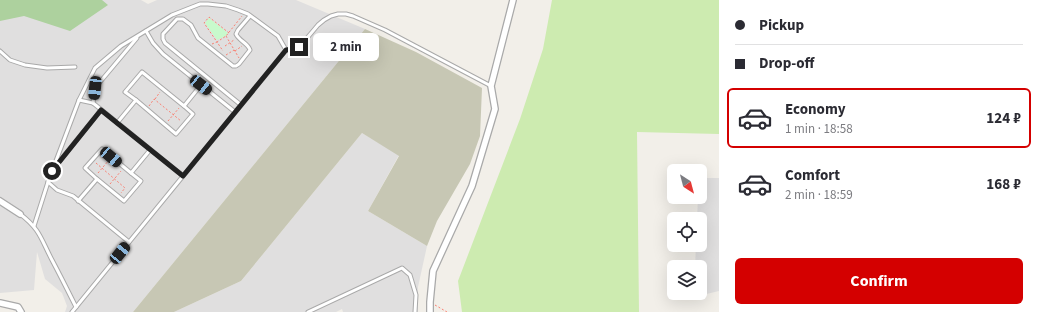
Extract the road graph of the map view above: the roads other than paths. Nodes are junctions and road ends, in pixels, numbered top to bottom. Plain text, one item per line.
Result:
1 (513, 0) edge
2 (250, 16) junction
3 (146, 31) junction
4 (138, 36) junction
5 (286, 50) junction
6 (0, 51) edge
7 (75, 67) dead end
8 (201, 85) junction
9 (491, 86) junction
10 (80, 100) junction
11 (136, 100) junction
12 (93, 103) junction
13 (241, 105) junction
14 (183, 106) junction
15 (101, 110) junction
16 (235, 112) junction
17 (117, 123) junction
18 (150, 150) junction
19 (52, 171) junction
20 (131, 173) junction
21 (183, 176) junction
22 (96, 178) junction
23 (48, 182) junction
24 (0, 201) edge
25 (78, 201) junction
26 (20, 214) joint
27 (34, 226) junction
28 (129, 242) junction
29 (0, 303) edge
30 (76, 307) junction
31 (21, 312) edge
32 (72, 312) edge
33 (308, 312) edge
34 (415, 312) edge
35 (430, 312) edge

1 - 9 street
2 - 3 lane
2 - 5 lane
2 - 13 lane
3 - 4 lane
3 - 8 lane
4 - 10 lane
4 - 12 lane
5 - 9 lane
5 - 13 lane
6 - 7 lane
8 - 14 lane
8 - 16 lane
9 - 35 street
10 - 12 lane
10 - 19 lane
11 - 14 lane
11 - 14 lane
11 - 17 lane
12 - 15 lane
13 - 16 lane
15 - 17 lane
15 - 19 lane
16 - 21 lane
17 - 18 lane
18 - 20 lane
18 - 21 lane
19 - 23 lane
20 - 22 lane
20 - 22 lane
21 - 28 lane
22 - 25 lane
23 - 25 lane
23 - 27 lane
24 - 26 street
25 - 28 lane
26 - 27 lane
27 - 30 lane
28 - 30 lane
29 - 31 street
30 - 32 lane
33 - 34 lane

